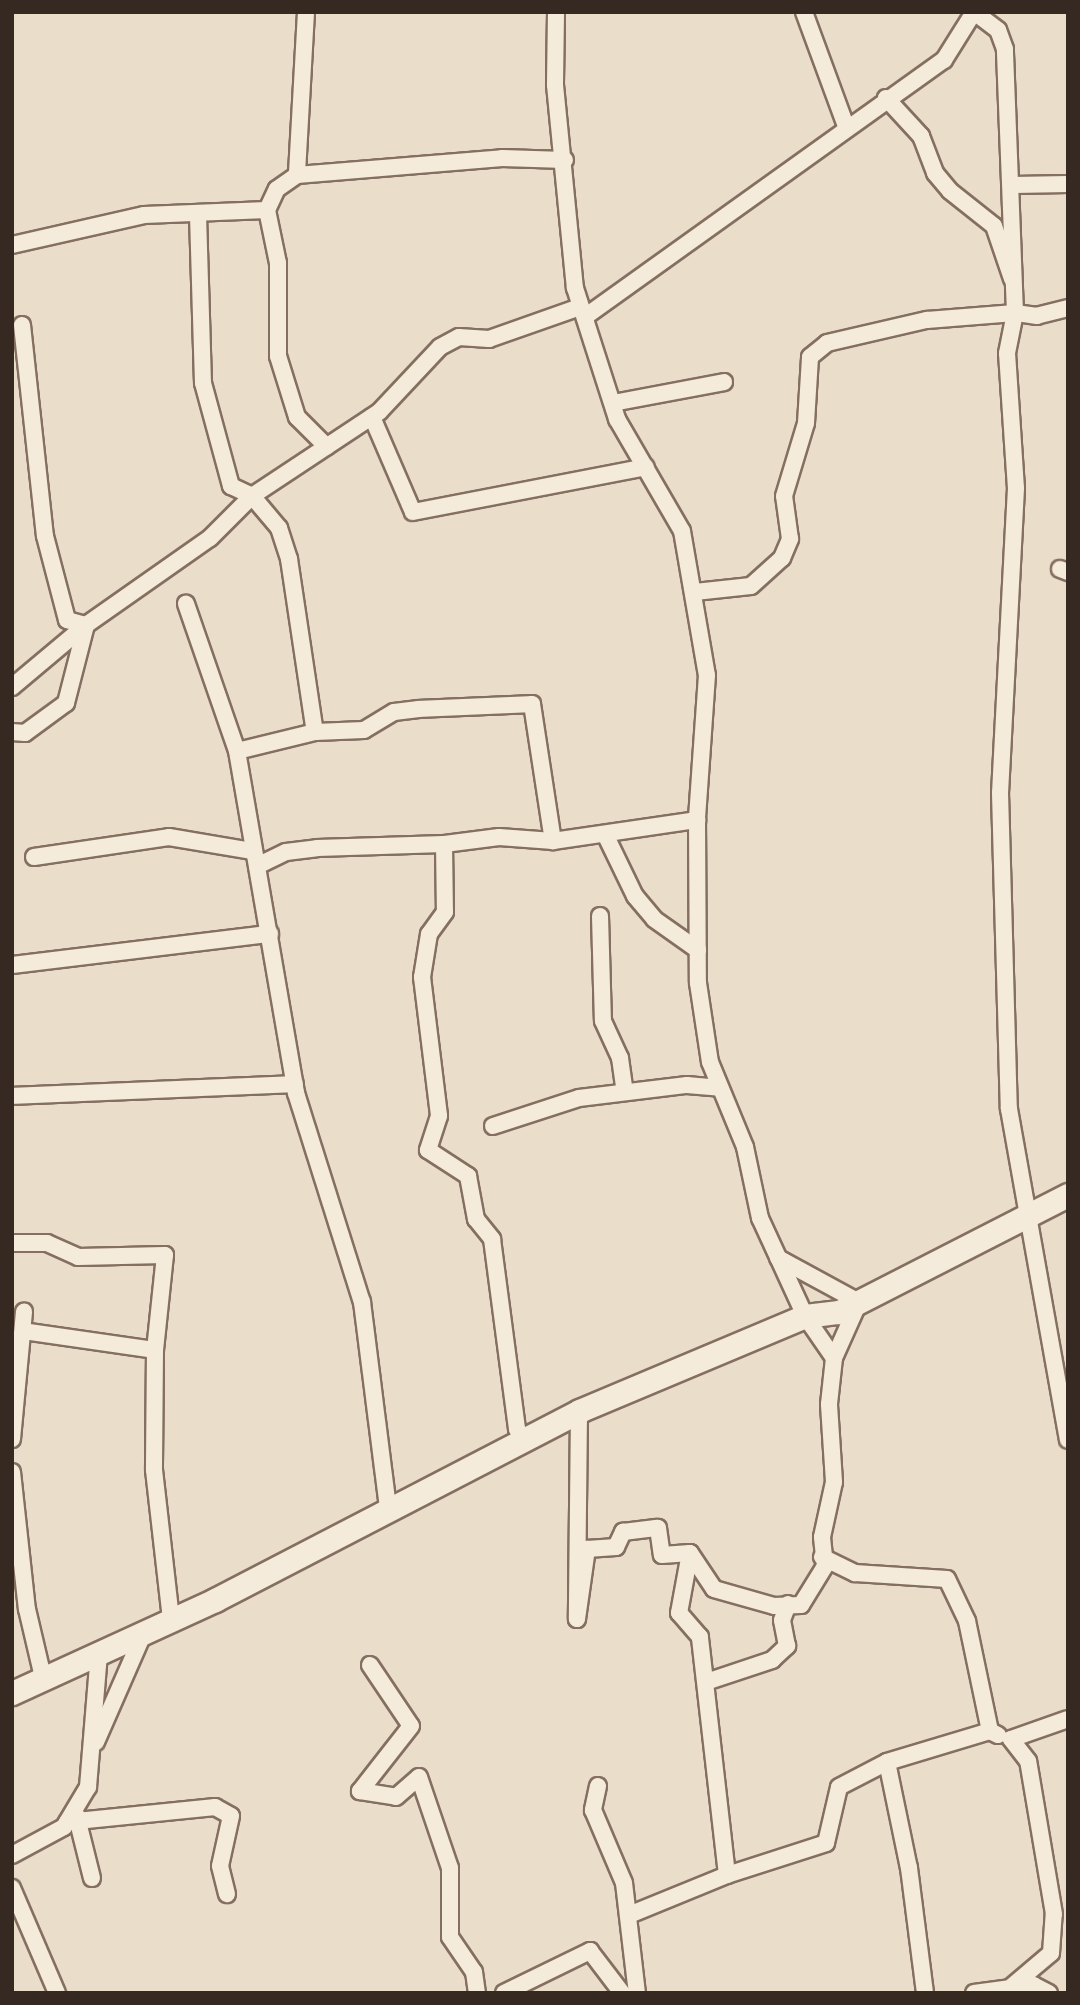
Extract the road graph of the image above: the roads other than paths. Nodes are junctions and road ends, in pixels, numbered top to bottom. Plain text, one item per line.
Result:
1 (306, 12) edge
2 (556, 12) edge
3 (804, 12) edge
4 (974, 12) edge
5 (886, 98) junction
6 (846, 126) junction
7 (565, 160) junction
8 (298, 175) junction
9 (1068, 184) edge
10 (1013, 185) junction
11 (267, 210) junction
12 (198, 215) junction
13 (12, 244) edge
14 (1016, 291) junction
15 (1068, 307) edge
16 (583, 312) junction
17 (1015, 313) junction
18 (22, 325) dead end
19 (724, 383) dead end
20 (613, 403) junction
21 (372, 417) junction
22 (327, 447) junction
23 (646, 467) junction
24 (252, 496) junction
25 (695, 592) junction
26 (187, 604) dead end
27 (86, 625) junction
28 (12, 687) edge
29 (12, 732) edge
30 (315, 732) junction
31 (237, 751) junction
32 (697, 820) junction
33 (605, 834) junction
34 (553, 841) junction
35 (444, 844) junction
36 (34, 857) dead end
37 (255, 858) junction
38 (600, 916) dead end
39 (270, 934) junction
40 (698, 950) junction
41 (12, 965) edge
42 (295, 1084) junction
43 (720, 1088) junction
44 (625, 1092) junction
45 (12, 1096) edge
46 (493, 1126) dead end
47 (1068, 1195) edge
48 (1028, 1210) junction
49 (12, 1243) edge
50 (778, 1258) junction
51 (859, 1302) junction
52 (24, 1312) dead end
53 (805, 1316) junction
54 (23, 1331) junction
55 (155, 1350) junction
56 (834, 1358) junction
57 (579, 1411) junction
58 (12, 1439) edge
59 (1068, 1440) edge
60 (524, 1441) junction
61 (12, 1472) edge
62 (388, 1509) junction
63 (690, 1553) junction
64 (822, 1558) junction
65 (788, 1604) junction
66 (171, 1620) junction
67 (144, 1632) junction
68 (99, 1652) junction
69 (369, 1665) dead end
70 (43, 1677) junction
71 (706, 1682) junction
72 (12, 1693) edge
73 (1068, 1719) edge
74 (990, 1731) junction
75 (1013, 1742) junction
76 (90, 1756) junction
77 (887, 1762) junction
78 (598, 1786) dead end
79 (73, 1817) junction
80 (12, 1856) edge
81 (727, 1875) junction
82 (92, 1878) dead end
83 (12, 1888) edge
84 (227, 1894) dead end
85 (629, 1915) junction
86 (1012, 1986) junction
87 (57, 1993) edge
88 (477, 1993) edge
89 (504, 1993) edge
90 (622, 1993) edge
91 (637, 1993) edge
92 (925, 1993) edge
93 (974, 1993) edge
94 (1049, 1993) edge

1 - 8 street
2 - 7 street
3 - 6 street
4 - 5 street
4 - 10 street
5 - 6 street
5 - 14 street
6 - 16 street
7 - 8 street
7 - 16 street
8 - 11 street
9 - 10 street
10 - 14 street
11 - 12 street
11 - 22 street
12 - 13 street
12 - 24 street
14 - 17 street
15 - 17 street
16 - 20 street
16 - 21 street
17 - 25 street
17 - 48 street
18 - 27 street
19 - 20 street
20 - 23 street
21 - 22 street
21 - 23 street
22 - 24 street
23 - 25 street
24 - 27 street
24 - 30 street
25 - 32 street
26 - 31 street
27 - 28 street
27 - 29 street
30 - 31 street
30 - 34 street
31 - 37 street
32 - 33 street
32 - 40 street
33 - 34 street
33 - 40 street
34 - 35 street
35 - 37 street
35 - 60 street
36 - 37 street
37 - 39 street
38 - 44 street
39 - 41 street
39 - 42 street
40 - 43 street
42 - 45 street
42 - 62 street
43 - 44 street
43 - 50 street
44 - 46 street
47 - 48 street
48 - 51 street
48 - 59 street
49 - 55 street
50 - 51 street
50 - 53 street
51 - 53 street
51 - 56 street
52 - 54 street
53 - 56 street
53 - 57 street
54 - 55 street
54 - 58 street
55 - 66 street
56 - 64 street
57 - 60 street
57 - 63 street
60 - 62 street
61 - 70 street
62 - 66 street
63 - 65 street
63 - 71 street
64 - 65 street
64 - 74 street
65 - 71 street
66 - 67 street
67 - 68 street
67 - 76 street
68 - 70 street
68 - 76 street
69 - 88 street
70 - 72 street
71 - 81 street
73 - 75 street
74 - 75 street
74 - 77 street
75 - 86 street
76 - 79 street
77 - 81 street
77 - 92 street
78 - 85 street
79 - 80 street
79 - 82 street
79 - 84 street
81 - 85 street
83 - 87 street
85 - 91 street
86 - 93 street
86 - 94 street
89 - 90 street

